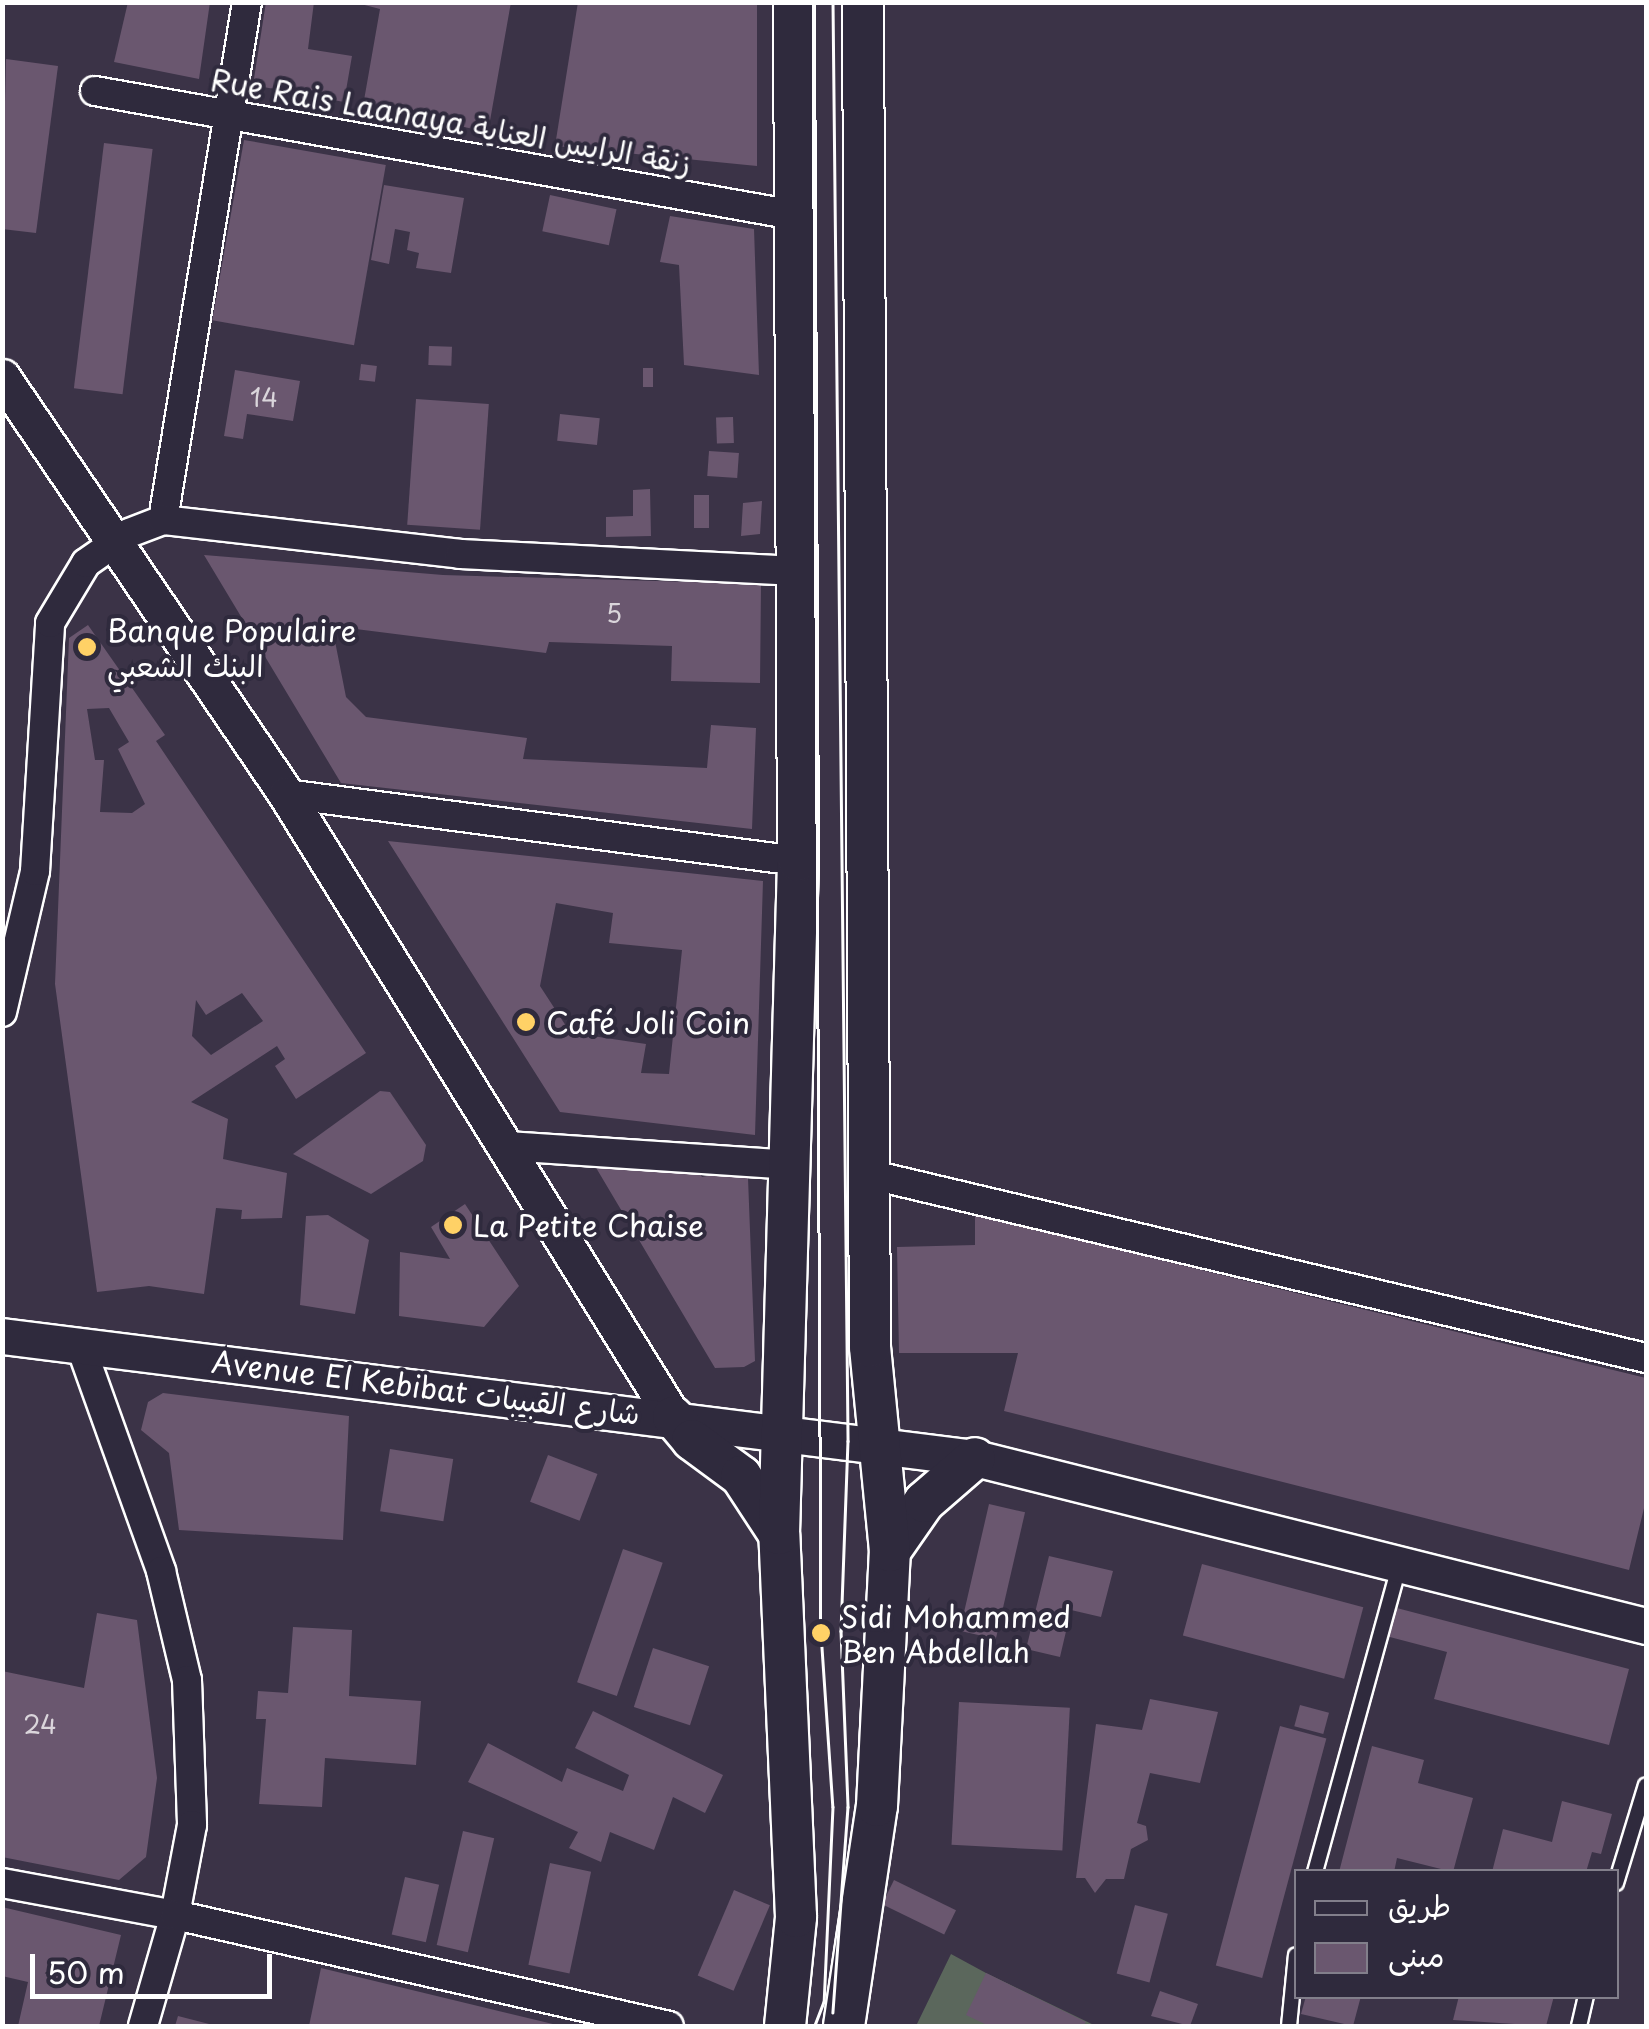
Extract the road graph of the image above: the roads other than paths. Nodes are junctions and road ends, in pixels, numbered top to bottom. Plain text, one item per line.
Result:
1 (247, 2) edge
2 (794, 2) edge
3 (863, 2) edge
4 (95, 91) dead end
5 (227, 113) junction
6 (794, 216) junction
7 (2, 377) edge
8 (163, 520) junction
9 (111, 543) junction
10 (798, 570) junction
11 (286, 794) junction
12 (798, 861) junction
13 (4, 1002) edge
14 (506, 1146) junction
15 (793, 1165) junction
16 (868, 1174) junction
17 (2, 1336) edge
18 (81, 1347) junction
19 (1646, 1358) edge
20 (673, 1417) junction
21 (784, 1432) junction
22 (864, 1444) junction
23 (975, 1458) junction
24 (779, 1534) junction
25 (890, 1551) junction
26 (1400, 1564) junction
27 (1646, 1626) edge
28 (1646, 1785) edge
29 (1643, 1809) edge
30 (1317, 1869) edge
31 (1619, 1875) edge
32 (2, 1883) edge
33 (176, 1915) junction
34 (1294, 1975) edge
35 (1585, 1999) edge
36 (143, 2026) edge
37 (669, 2026) edge
38 (784, 2026) edge
39 (844, 2026) edge
40 (1289, 2026) edge
41 (1579, 2026) edge

1 - 5 street
2 - 6 main road
3 - 16 main road
4 - 5 street, Rue Rais Laanaya زنقة الرايس العناية
5 - 6 street, Rue Rais Laanaya زنقة الرايس العناية
5 - 8 street
6 - 10 main road
7 - 9 street
8 - 9 street
8 - 10 street
9 - 11 street
9 - 13 street
10 - 12 main road
11 - 12 street
11 - 14 street
12 - 15 main road
14 - 15 street
14 - 20 street
15 - 21 main road
16 - 19 street
16 - 22 main road
17 - 18 street, Avenue El Kebibat شارع القبيبات
18 - 20 street, Avenue El Kebibat شارع القبيبات
18 - 33 street
20 - 21 street, Avenue El Kebibat شارع القبيبات
20 - 24 main road
21 - 22 street, Avenue El Kebibat شارع القبيبات
21 - 24 main road
22 - 23 street, Avenue El Kebibat شارع القبيبات
22 - 25 main road
23 - 25 main road
23 - 26 street, Avenue El Kebibat شارع القبيبات
24 - 38 main road
25 - 39 main road
26 - 27 street, Avenue El Kebibat شارع القبيبات
26 - 30 lane
28 - 29 lane
29 - 31 lane
32 - 33 street
33 - 36 street
33 - 37 street
34 - 40 lane
35 - 41 lane

